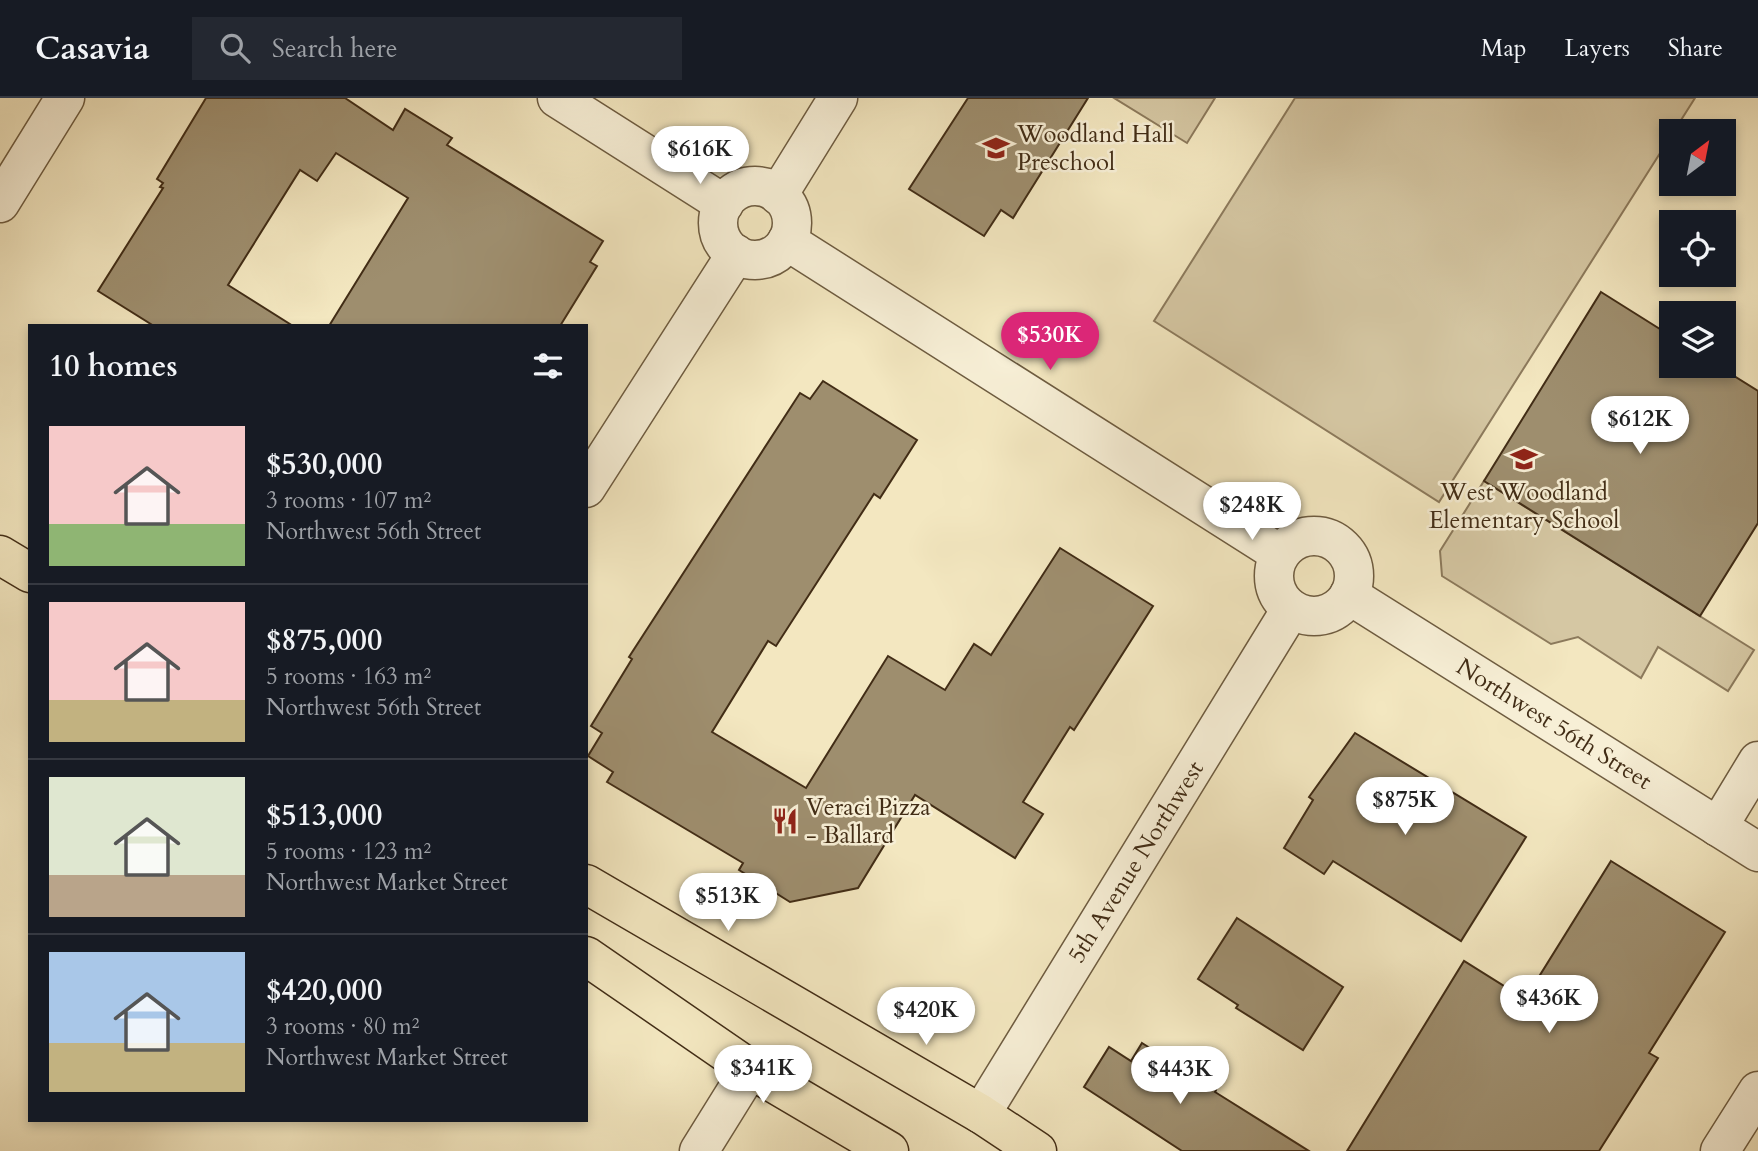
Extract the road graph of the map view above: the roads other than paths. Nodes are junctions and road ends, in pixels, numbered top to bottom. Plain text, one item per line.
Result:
1 (65, 98) edge
2 (557, 98) edge
3 (838, 98) edge
4 (778, 195) junction
5 (0, 203) edge
6 (724, 204) junction
7 (787, 241) junction
8 (736, 254) junction
9 (588, 485) edge
10 (1280, 554) junction
11 (0, 555) edge
12 (28, 572) edge
13 (1349, 595) junction
14 (1291, 610) junction
15 (1758, 761) edge
16 (1718, 827) junction
17 (1758, 852) edge
18 (588, 885) edge
19 (588, 957) edge
20 (750, 1069) junction
21 (1758, 1090) edge
22 (981, 1114) junction
23 (699, 1151) edge
24 (889, 1151) edge
25 (1037, 1151) edge
26 (1720, 1151) edge

1 - 5 street
2 - 6 street
3 - 4 street
4 - 6 street
4 - 7 street
6 - 8 street
7 - 8 street
7 - 10 street
8 - 9 street
10 - 13 street
10 - 14 street
11 - 12 main road
13 - 14 street
13 - 16 street, Northwest 56th Street
14 - 22 street, 5th Avenue Northwest
15 - 16 street
16 - 17 street, Northwest 56th Street
18 - 22 main road
19 - 20 main road
20 - 23 street
20 - 24 main road
21 - 26 street
22 - 25 main road

